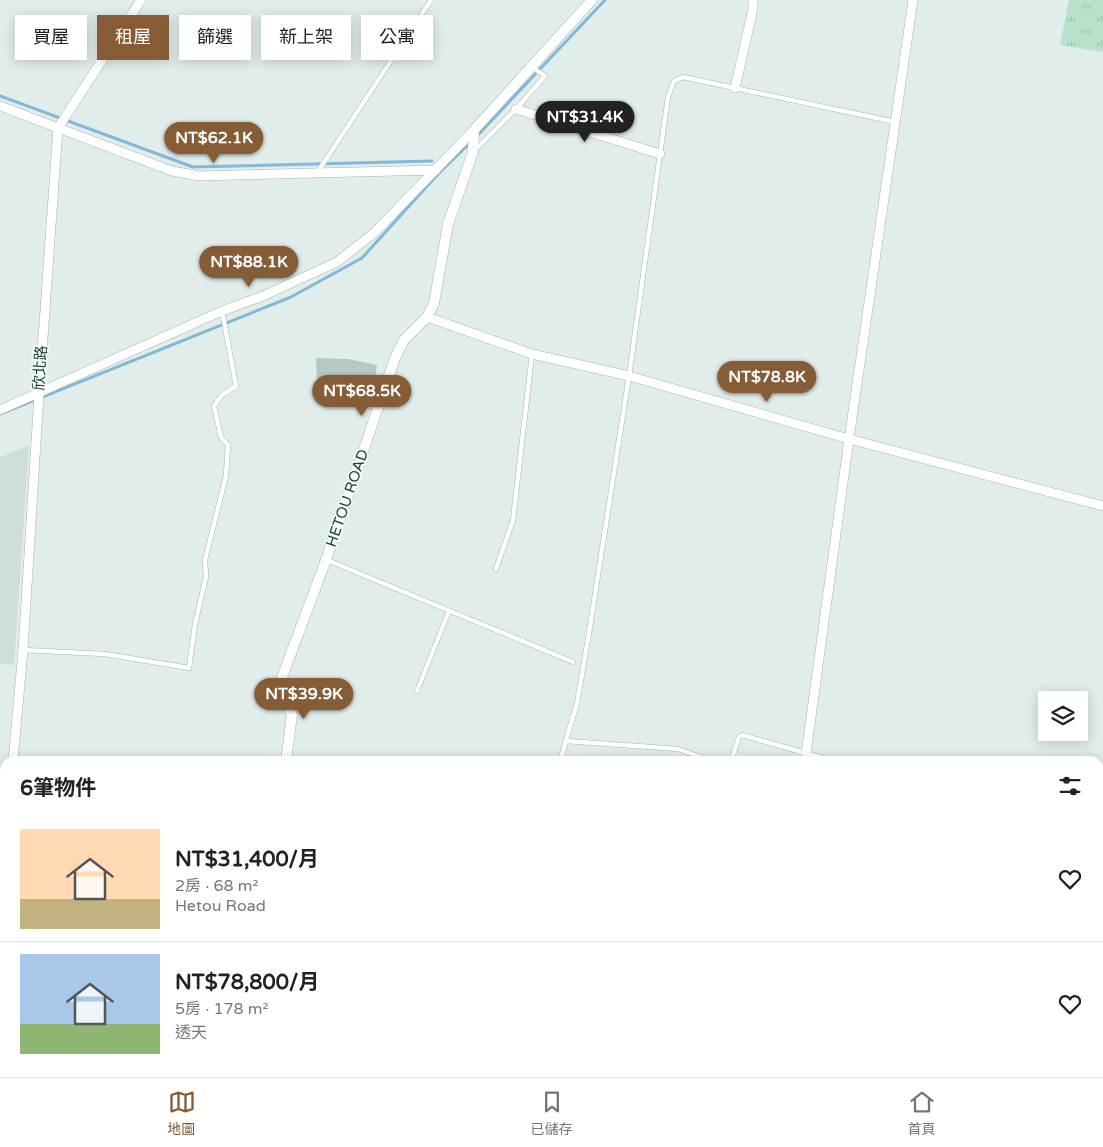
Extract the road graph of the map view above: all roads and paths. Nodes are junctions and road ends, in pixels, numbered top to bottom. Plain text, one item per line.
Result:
1 (141, 0) edge
2 (431, 0) edge
3 (592, 0) edge
4 (753, 0) edge
5 (913, 0) edge
6 (532, 67) junction
7 (735, 88) junction
8 (0, 106) edge
9 (516, 109) junction
10 (895, 122) junction
11 (58, 128) junction
12 (474, 130) junction
13 (473, 152) junction
14 (660, 154) junction
15 (436, 170) junction
16 (316, 174) junction
17 (222, 311) junction
18 (427, 317) junction
19 (532, 354) junction
20 (629, 376) junction
21 (38, 394) junction
22 (0, 410) edge
23 (849, 439) junction
24 (1103, 506) edge
25 (326, 560) junction
26 (496, 569) dead end
27 (449, 611) junction
28 (23, 650) junction
29 (573, 662) dead end
30 (418, 691) dead end
31 (566, 740) junction
32 (13, 756) edge
33 (287, 756) edge
34 (561, 756) edge
35 (698, 756) edge
36 (733, 756) edge
37 (803, 756) edge
38 (806, 756) edge

1 - 11 street, 欣北路
2 - 16 lane
3 - 6 street
4 - 7 street
5 - 10 street
6 - 9 lane, HETOU ROAD
6 - 12 street
7 - 10 lane
7 - 14 lane
8 - 11 street
9 - 13 lane, HETOU ROAD
9 - 14 street
10 - 23 street
11 - 16 street
11 - 21 street, 欣北路
12 - 13 street, HETOU ROAD
12 - 15 street
13 - 18 street, HETOU ROAD
14 - 20 lane
15 - 16 street
15 - 17 street
17 - 21 street
17 - 28 lane
18 - 19 street
18 - 25 street, HETOU ROAD
19 - 20 street
19 - 26 lane
20 - 23 street
20 - 31 lane
21 - 22 street
21 - 28 street, 欣北路
23 - 24 street
23 - 38 street
25 - 27 lane
25 - 33 street, HETOU ROAD
27 - 29 lane
27 - 30 lane
28 - 32 street, 欣北路
31 - 34 lane
31 - 35 lane
36 - 37 lane

